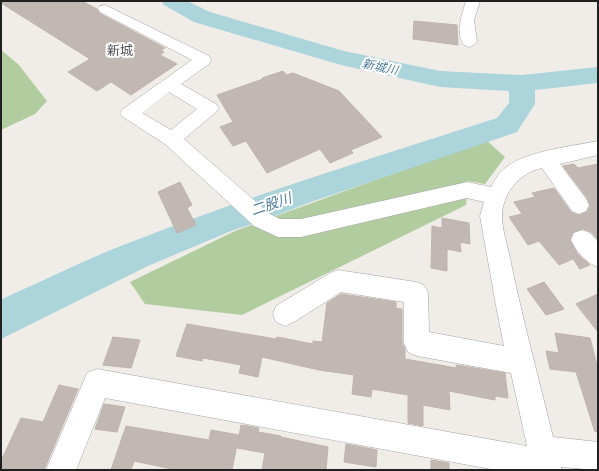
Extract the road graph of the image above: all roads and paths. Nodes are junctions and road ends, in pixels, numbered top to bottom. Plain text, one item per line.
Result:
1 (473, 1) edge
2 (105, 9) dead end
3 (469, 42) dead end
4 (169, 84) junction
5 (172, 139) junction
6 (598, 148) edge
7 (546, 159) junction
8 (496, 197) junction
9 (579, 205) dead end
10 (582, 240) dead end
11 (598, 257) edge
12 (285, 314) dead end
13 (521, 362) junction
14 (598, 457) edge
15 (545, 461) edge
16 (61, 470) edge

1 - 3 street
2 - 4 street
4 - 5 street
4 - 5 street
5 - 8 street
6 - 7 street
7 - 8 street
7 - 9 street
8 - 13 street
10 - 11 street
12 - 13 street
13 - 15 street
14 - 15 street
15 - 16 street

